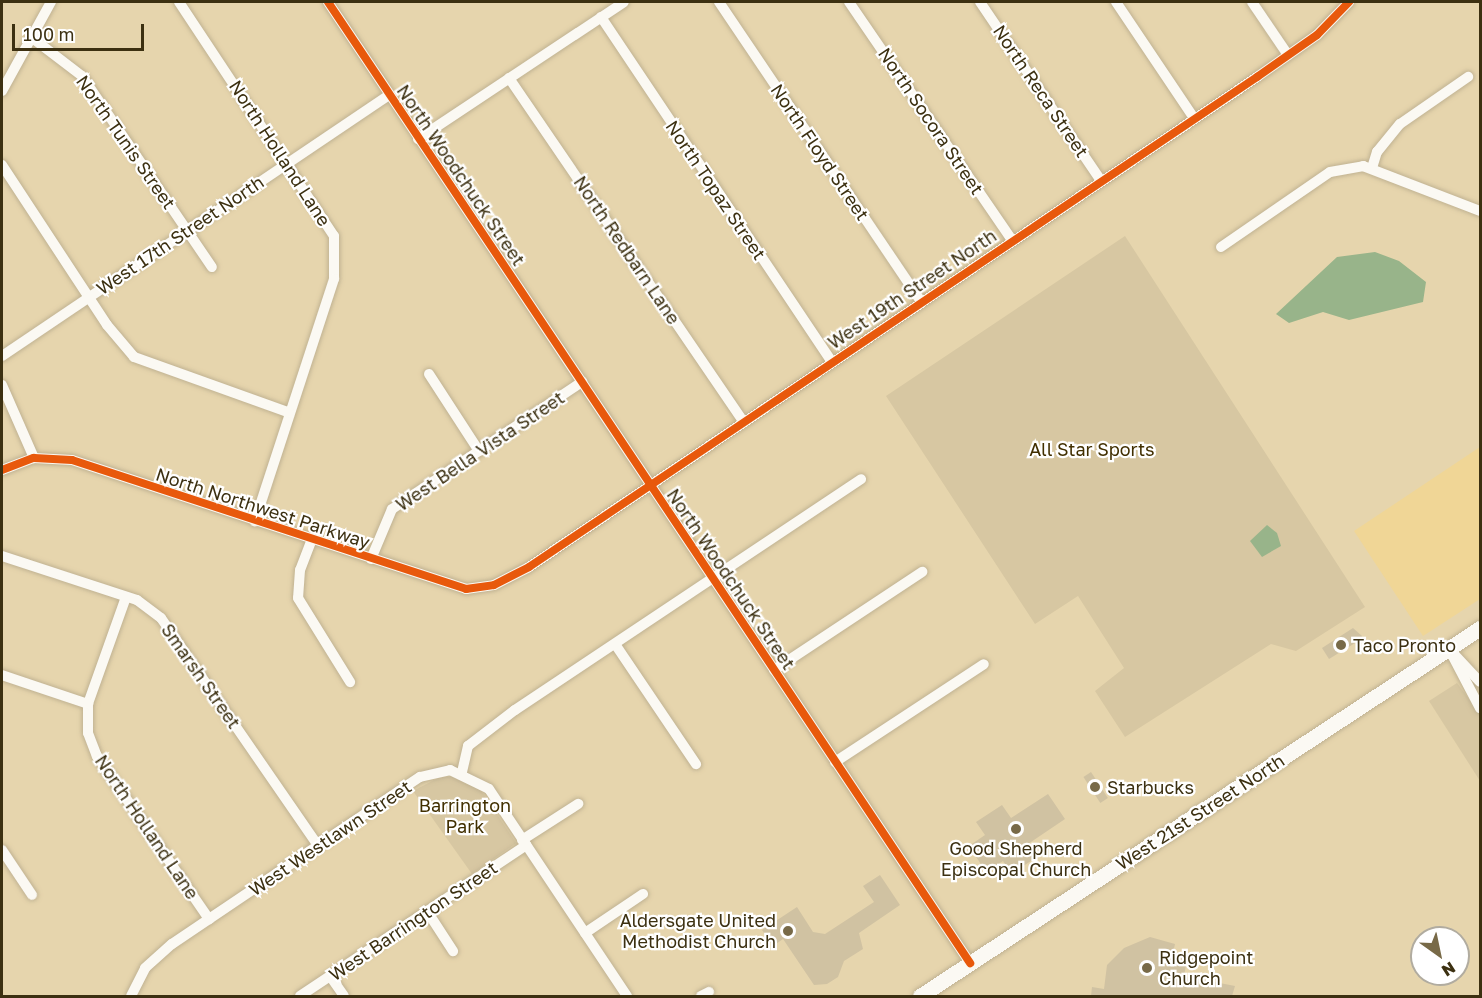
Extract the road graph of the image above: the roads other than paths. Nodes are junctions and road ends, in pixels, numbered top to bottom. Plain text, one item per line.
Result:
1 (51, 2) edge
2 (179, 2) edge
3 (328, 2) edge
4 (624, 2) edge
5 (719, 2) edge
6 (849, 2) edge
7 (980, 2) edge
8 (1116, 2) edge
9 (1252, 2) edge
10 (1349, 2) edge
11 (601, 17) junction
12 (31, 38) junction
13 (1288, 55) junction
14 (1468, 77) dead end
15 (509, 78) junction
16 (2, 91) edge
17 (389, 95) junction
18 (1194, 118) junction
19 (418, 139) junction
20 (287, 163) junction
21 (2, 165) edge
22 (1372, 168) junction
23 (1101, 181) junction
24 (1480, 211) edge
25 (188, 230) junction
26 (1012, 240) junction
27 (1221, 247) dead end
28 (212, 267) dead end
29 (88, 297) junction
30 (921, 302) junction
31 (2, 356) edge
32 (832, 362) junction
33 (429, 374) dead end
34 (582, 382) junction
35 (2, 386) edge
36 (288, 412) junction
37 (744, 422) junction
38 (479, 451) junction
39 (34, 458) junction
40 (2, 470) edge
41 (861, 479) dead end
42 (650, 485) junction
43 (255, 521) junction
44 (312, 539) junction
45 (2, 556) edge
46 (371, 559) junction
47 (922, 572) dead end
48 (712, 578) junction
49 (482, 588) joint
50 (126, 597) junction
51 (1480, 628) edge
52 (615, 644) junction
53 (1449, 649) junction
54 (984, 664) dead end
55 (774, 670) junction
56 (2, 675) edge
57 (350, 682) dead end
58 (1480, 682) edge
59 (88, 704) junction
60 (1480, 708) edge
61 (835, 762) junction
62 (696, 764) dead end
63 (462, 772) junction
64 (578, 804) dead end
65 (524, 842) junction
66 (318, 846) junction
67 (2, 850) edge
68 (644, 894) dead end
69 (32, 895) dead end
70 (427, 911) junction
71 (209, 919) junction
72 (585, 933) junction
73 (453, 951) dead end
74 (970, 963) junction
75 (330, 976) junction
76 (131, 996) edge
77 (300, 996) edge
78 (344, 996) edge
79 (627, 996) edge
80 (920, 996) edge

1 - 12 street
2 - 20 street, North Holland Lane
3 - 17 street, North Woodchuck Street
4 - 11 street
5 - 30 street, North Floyd Street
6 - 26 street, North Socora Street
7 - 23 street, North Reca Street
8 - 18 street
9 - 13 street
10 - 13 street, West 19th Street North
11 - 15 street
11 - 32 street, North Topaz Street
12 - 16 street
12 - 25 street, North Tunis Street
13 - 18 street, West 19th Street North
14 - 22 street
15 - 19 street
15 - 37 street, North Redbarn Lane
17 - 19 street, North Woodchuck Street
17 - 20 street, West 17th Street North
18 - 23 street, West 19th Street North
19 - 34 street, North Woodchuck Street
20 - 25 street, West 17th Street North
20 - 36 street, North Holland Lane
21 - 29 street
22 - 24 street
22 - 27 street
23 - 26 street, West 19th Street North
25 - 28 street, North Tunis Street
25 - 29 street, West 17th Street North
26 - 30 street, West 19th Street North
29 - 31 street, West 17th Street North
29 - 36 street
30 - 32 street, West 19th Street North
32 - 37 street, West 19th Street North
33 - 38 street
34 - 38 street, West Bella Vista Street
34 - 42 street, North Woodchuck Street
35 - 39 street
36 - 43 street, North Holland Lane
37 - 42 street, West 19th Street North
38 - 46 street, West Bella Vista Street
39 - 40 street
39 - 43 street, North Northwest Parkway
41 - 48 street
42 - 48 street, North Woodchuck Street
42 - 49 street, West 19th Street North
43 - 44 street, North Northwest Parkway
44 - 46 street, North Northwest Parkway
44 - 57 street
45 - 50 street, Smarsh Street
46 - 49 street, North Northwest Parkway
47 - 55 street
48 - 52 street
48 - 55 street, North Woodchuck Street
50 - 59 street, North Holland Lane
50 - 66 street, Smarsh Street
51 - 53 main road, West 21st Street North
52 - 62 street
52 - 63 street
53 - 58 street
53 - 60 street
53 - 74 main road, West 21st Street North
54 - 61 street
55 - 61 street, North Woodchuck Street
56 - 59 street
59 - 71 street, North Holland Lane
61 - 74 street, North Woodchuck Street
63 - 65 street
63 - 66 street, West Westlawn Street
64 - 65 street, West Barrington Street
65 - 70 street, West Barrington Street
65 - 72 street
66 - 71 street, West Westlawn Street
67 - 69 street
68 - 72 street
70 - 73 street
70 - 75 street, West Barrington Street
71 - 76 street, West Westlawn Street
72 - 79 street
74 - 80 main road, West 21st Street North
75 - 77 street, West Barrington Street
75 - 78 street

